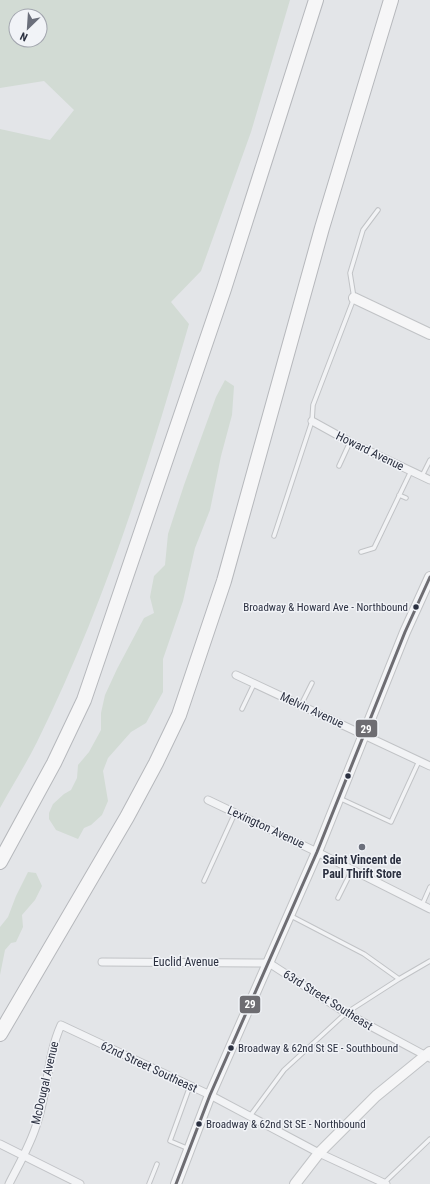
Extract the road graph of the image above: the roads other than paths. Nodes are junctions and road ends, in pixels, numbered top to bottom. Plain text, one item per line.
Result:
1 (316, 0) edge
2 (391, 0) edge
3 (378, 210) dead end
4 (354, 298) junction
5 (430, 334) edge
6 (312, 421) junction
7 (350, 442) junction
8 (430, 460) edge
9 (339, 466) dead end
10 (411, 471) junction
11 (422, 476) junction
12 (430, 480) edge
13 (399, 495) junction
14 (406, 498) dead end
15 (274, 536) dead end
16 (361, 552) dead end
17 (430, 577) edge
18 (236, 675) dead end
19 (312, 683) dead end
20 (254, 684) junction
21 (301, 706) junction
22 (242, 709) dead end
23 (364, 734) junction
24 (419, 761) junction
25 (430, 766) edge
26 (338, 798) junction
27 (208, 800) dead end
28 (236, 813) junction
29 (317, 852) junction
30 (0, 862) edge
31 (352, 870) junction
32 (204, 881) dead end
33 (430, 887) edge
34 (338, 898) dead end
35 (422, 905) junction
36 (430, 909) edge
37 (290, 916) junction
38 (430, 961) edge
39 (102, 962) dead end
40 (269, 963) junction
41 (399, 978) junction
42 (346, 1013) junction
43 (61, 1025) joint
44 (0, 1034) edge
45 (428, 1055) edge
46 (190, 1086) junction
47 (210, 1095) junction
48 (250, 1116) junction
49 (430, 1139) edge
50 (0, 1144) edge
51 (190, 1150) junction
52 (319, 1153) junction
53 (23, 1156) junction
54 (158, 1164) dead end
55 (9, 1184) edge
56 (80, 1184) edge
57 (149, 1184) edge
58 (176, 1184) edge
59 (295, 1184) edge
60 (385, 1184) edge

1 - 30 highway
2 - 44 highway
3 - 4 lane
4 - 5 street
4 - 6 lane
6 - 7 street, Howard Avenue
6 - 15 lane
7 - 9 lane
7 - 10 street, Howard Avenue
8 - 11 lane
10 - 11 street, Howard Avenue
10 - 13 lane
11 - 12 street, Howard Avenue
13 - 14 lane
13 - 16 lane
17 - 23 street
18 - 20 street, Melvin Avenue
19 - 21 lane
20 - 21 street, Melvin Avenue
20 - 22 lane
21 - 23 street, Melvin Avenue
23 - 24 street, Melvin Avenue
23 - 26 street
24 - 25 street, Melvin Avenue
24 - 26 lane
26 - 29 street
27 - 28 street, Lexington Avenue
28 - 29 street, Lexington Avenue
28 - 32 lane
29 - 31 street, Lexington Avenue
29 - 37 street
31 - 34 lane
31 - 35 street, Lexington Avenue
33 - 35 lane
35 - 36 street, Lexington Avenue
37 - 40 street
37 - 41 lane
38 - 41 lane
39 - 40 street, Euclid Avenue
40 - 42 street, 63rd Street Southeast
40 - 47 street
41 - 42 lane
42 - 45 street, 63rd Street Southeast
42 - 48 lane
43 - 46 street, 62nd Street Southeast
43 - 53 street, McDougal Avenue
45 - 52 street
46 - 47 street, 62nd Street Southeast
46 - 51 lane
47 - 48 street, 62nd Street Southeast
47 - 51 street
48 - 52 street, 62nd Street Southeast
49 - 60 lane
50 - 53 street
51 - 58 street
52 - 59 street
52 - 60 street, 62nd Street Southeast
53 - 55 street, McDougal Avenue
53 - 56 street
54 - 57 lane

